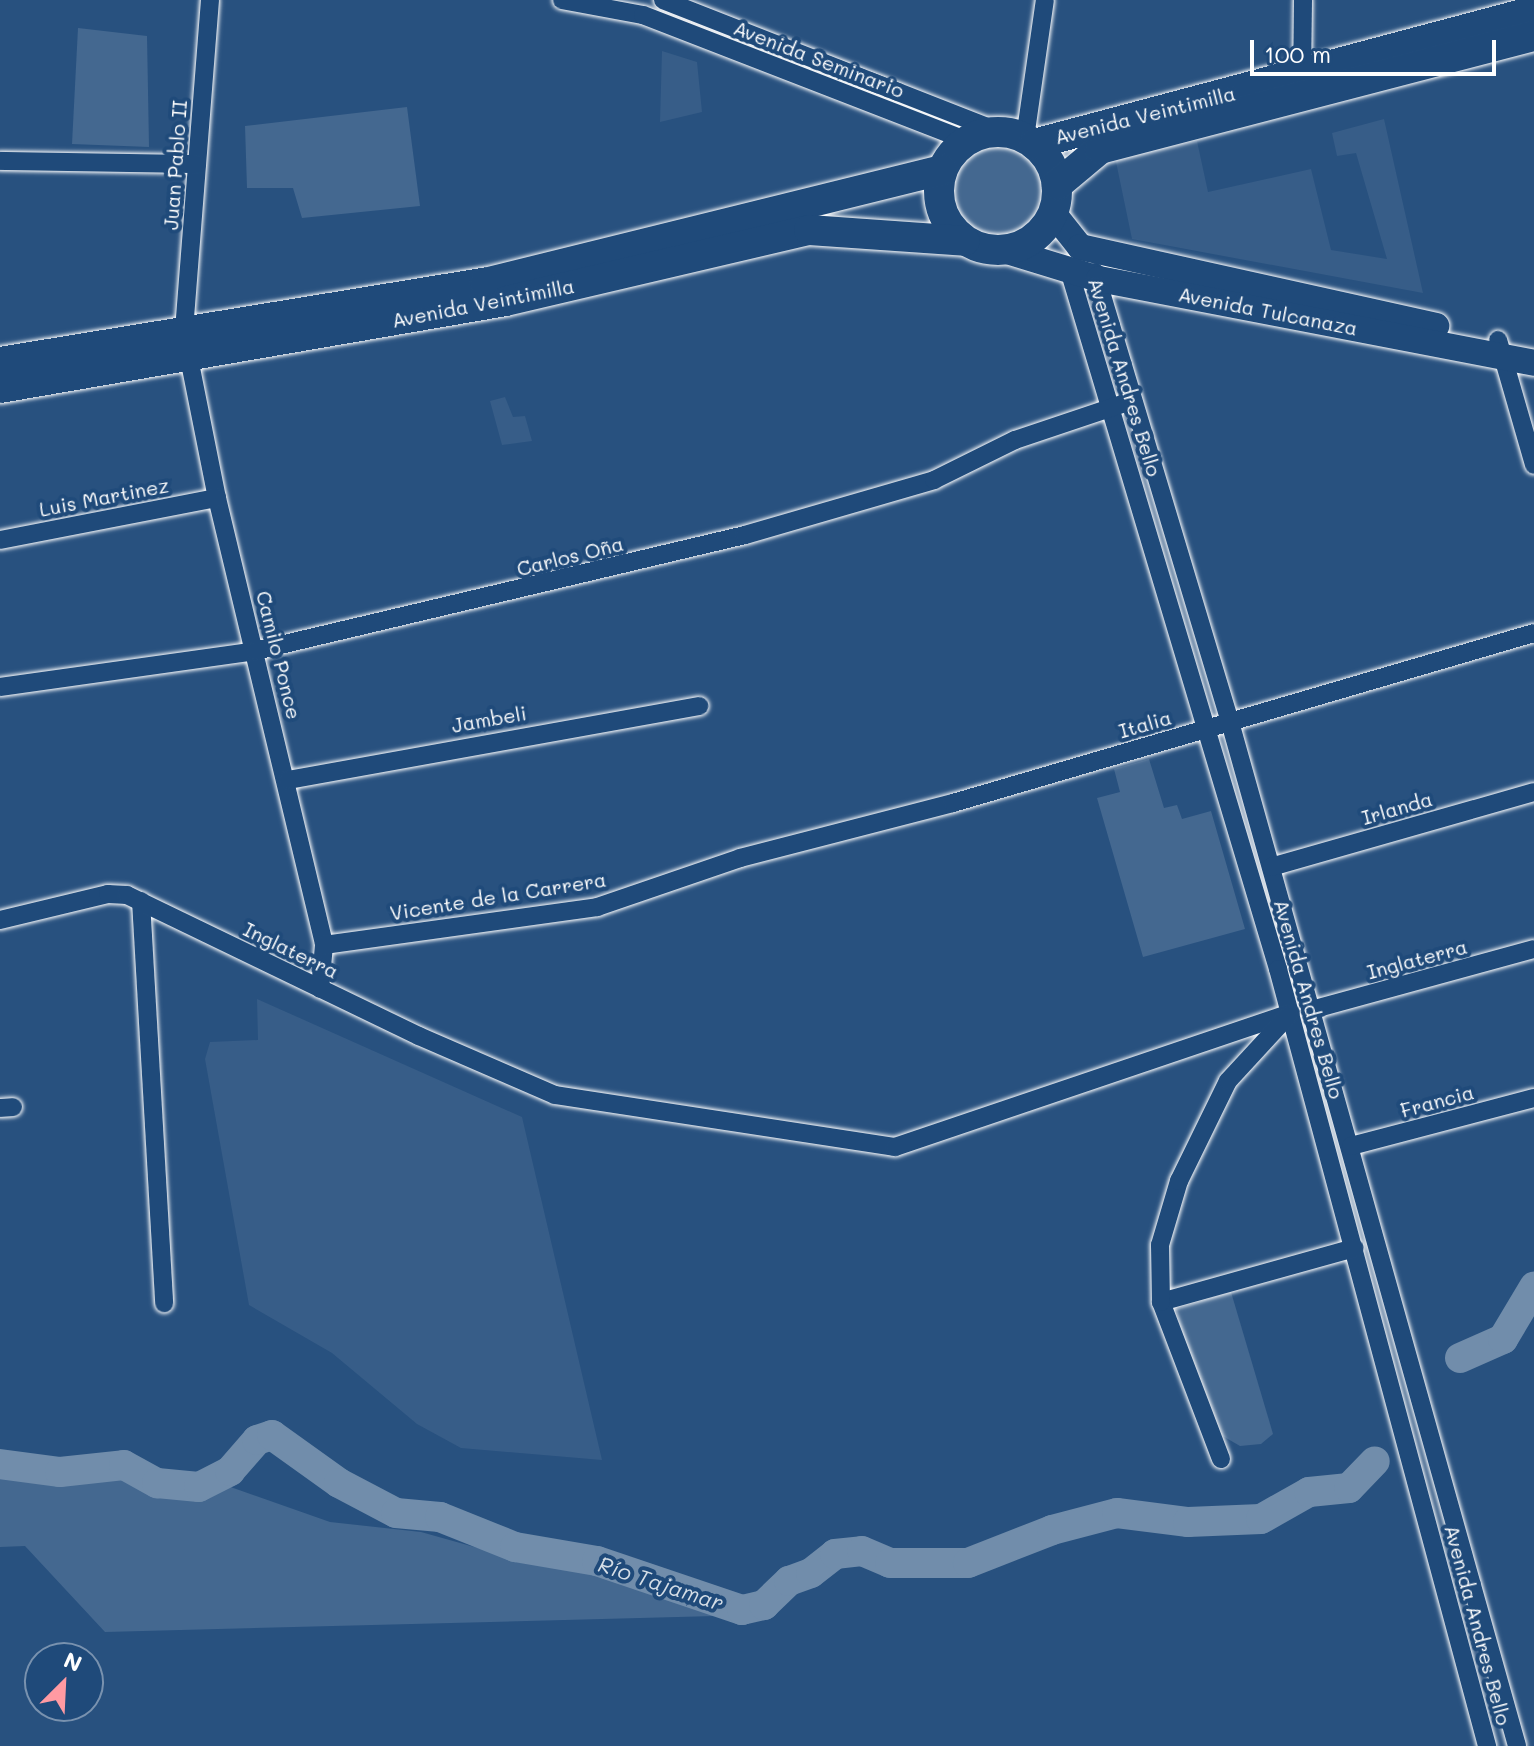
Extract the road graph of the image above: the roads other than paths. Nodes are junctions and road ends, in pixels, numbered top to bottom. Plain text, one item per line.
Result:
1 (210, 0) edge
2 (562, 0) edge
3 (663, 0) edge
4 (1045, 0) edge
5 (1303, 0) edge
6 (1534, 11) edge
7 (1534, 36) edge
8 (1301, 86) junction
9 (1018, 138) junction
10 (966, 140) junction
11 (0, 161) edge
12 (197, 164) junction
13 (942, 170) junction
14 (1055, 199) junction
15 (965, 241) junction
16 (1004, 250) junction
17 (1074, 258) junction
18 (1099, 279) junction
19 (432, 303) junction
20 (187, 346) junction
21 (1534, 346) edge
22 (1500, 348) junction
23 (0, 362) edge
24 (1534, 363) edge
25 (0, 388) edge
26 (1132, 400) junction
27 (1113, 408) junction
28 (1534, 465) edge
29 (217, 498) junction
30 (0, 540) edge
31 (1534, 633) edge
32 (255, 651) junction
33 (0, 687) edge
34 (699, 706) dead end
35 (1230, 722) junction
36 (1208, 728) junction
37 (288, 780) junction
38 (1534, 793) edge
39 (768, 852) joint
40 (1271, 867) junction
41 (141, 901) junction
42 (1, 916) edge
43 (324, 945) junction
44 (1534, 949) edge
45 (320, 989) junction
46 (1311, 1010) junction
47 (1291, 1013) junction
48 (1534, 1098) edge
49 (1351, 1146) junction
50 (1355, 1248) junction
51 (1161, 1302) junction
52 (164, 1303) dead end
53 (1221, 1459) dead end
54 (1487, 1746) edge
55 (1517, 1746) edge

1 - 12 street, Juan Pablo II
2 - 10 street, Avenida Seminario
3 - 9 street, Avenida Seminario
4 - 9 street
5 - 8 street
6 - 8 main road, Avenida Veintimilla
7 - 8 main road, Avenida Veintimilla
8 - 9 main road, Avenida Veintimilla
8 - 14 main road, Avenida Veintimilla
9 - 10 main road
9 - 14 main road
10 - 13 main road
11 - 12 street
12 - 20 street, Juan Pablo II
13 - 15 main road
13 - 19 main road, Avenida Veintimilla
14 - 16 main road
14 - 17 street
15 - 16 main road
15 - 19 main road, Avenida Veintimilla
16 - 17 street, Avenida Tulcanaza
17 - 18 street, Avenida Tulcanaza
17 - 22 street, Avenida Tulcanaza
17 - 27 street, Avenida Andres Bello
18 - 22 street, Avenida Tulcanaza
18 - 26 street, Avenida Andres Bello
19 - 20 main road, Avenida Veintimilla
20 - 23 main road, Avenida Veintimilla
20 - 25 main road, Avenida Veintimilla
20 - 29 street, Camilo Ponce
21 - 22 street, Avenida Tulcanaza
22 - 24 street, Avenida Tulcanaza
22 - 28 street
26 - 27 street, Carlos Oña
26 - 35 street, Avenida Andres Bello
27 - 32 street, Carlos Oña
27 - 36 street, Avenida Andres Bello
29 - 30 street, Luis Martinez
29 - 32 street, Camilo Ponce
31 - 35 street, Italia
32 - 33 street, Carlos Oña
32 - 37 street, Camilo Ponce
34 - 37 street, Jambeli
35 - 36 street, Italia
35 - 40 street, Avenida Andres Bello
36 - 39 street, Italia
36 - 47 street, Avenida Andres Bello
37 - 43 street, Camilo Ponce
38 - 40 street, Irlanda
39 - 43 street, Vicente de la Carrera
40 - 46 street, Avenida Andres Bello
41 - 42 street, Inglaterra
41 - 45 street, Inglaterra
41 - 52 street
43 - 45 street, Camilo Ponce
44 - 46 street, Inglaterra
45 - 47 street, Inglaterra
46 - 49 street, Avenida Andres Bello
47 - 50 street, Avenida Andres Bello
47 - 51 street
48 - 49 street, Francia
49 - 55 street, Avenida Andres Bello
50 - 51 street
50 - 54 street, Avenida Andres Bello
51 - 53 street

